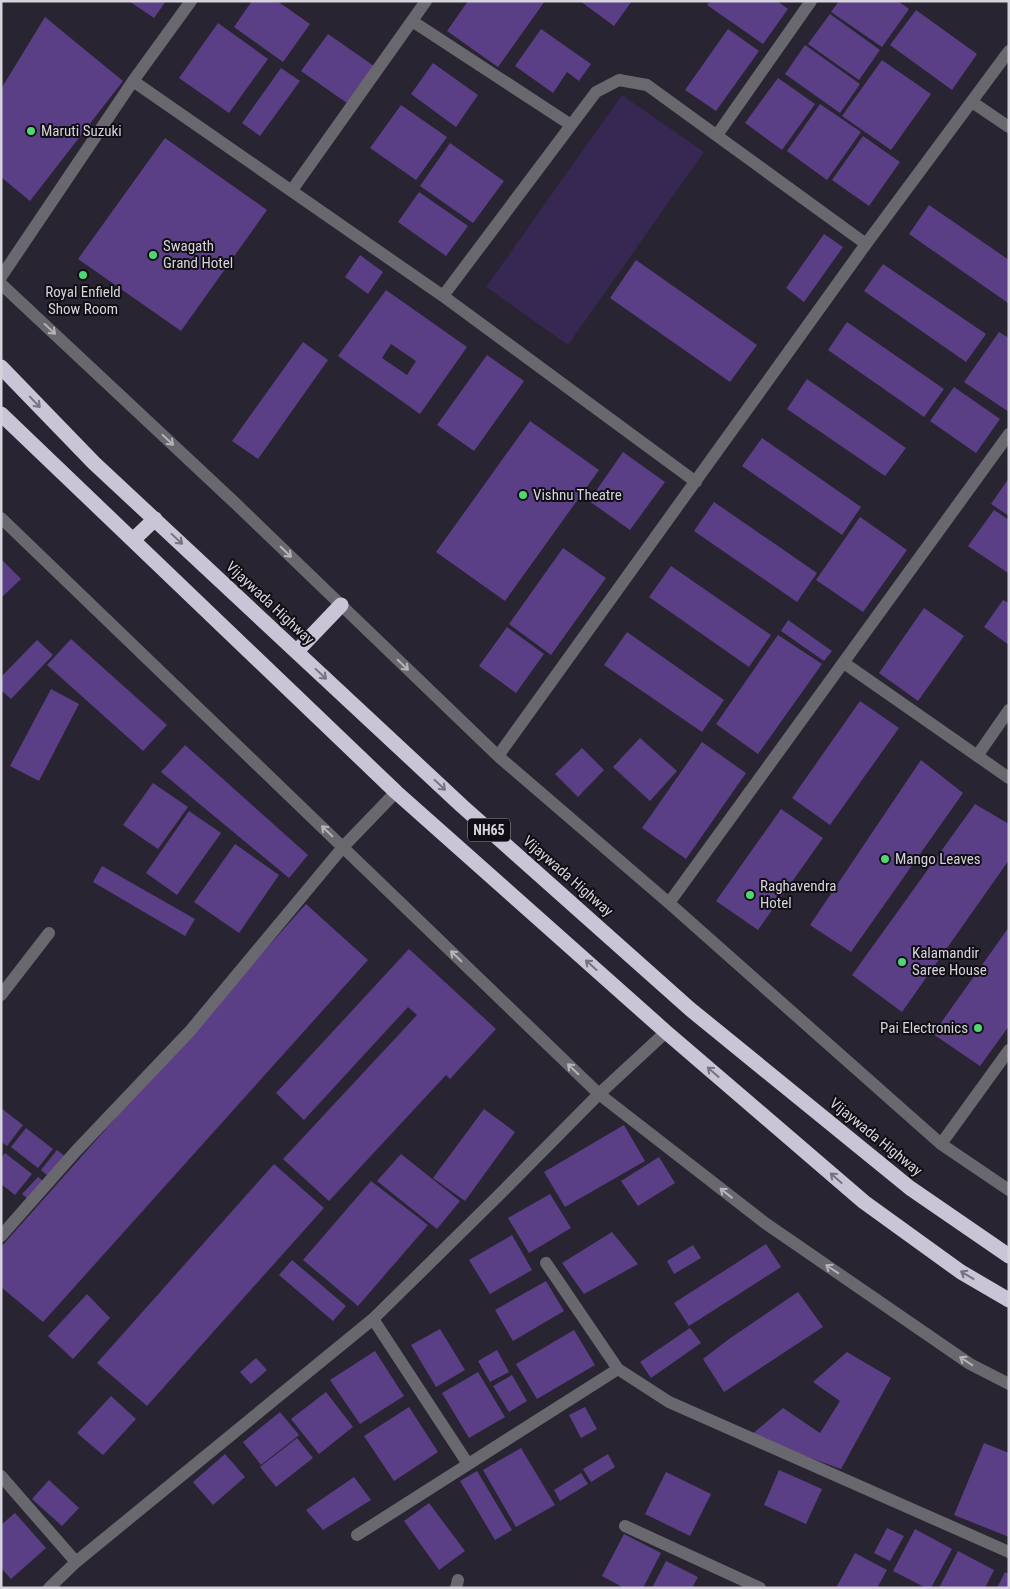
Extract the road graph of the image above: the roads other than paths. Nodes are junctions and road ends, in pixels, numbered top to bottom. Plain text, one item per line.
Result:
1 (191, 1) edge
2 (426, 1) edge
3 (811, 1) edge
4 (412, 21) junction
5 (1009, 51) edge
6 (133, 81) junction
7 (972, 102) junction
8 (571, 125) junction
9 (1009, 127) edge
10 (717, 135) junction
11 (292, 190) junction
12 (866, 244) junction
13 (1, 276) edge
14 (1, 284) edge
15 (443, 296) junction
16 (1, 367) edge
17 (1, 414) edge
18 (1009, 434) edge
19 (696, 482) junction
20 (1, 518) edge
21 (155, 519) junction
22 (133, 540) junction
23 (341, 605) junction
24 (296, 651) junction
25 (844, 663) junction
26 (1009, 710) edge
27 (498, 756) junction
28 (977, 756) junction
29 (1009, 778) edge
30 (396, 792) junction
31 (343, 847) junction
32 (669, 903) junction
33 (49, 932) dead end
34 (1, 995) edge
35 (666, 1032) junction
36 (1009, 1050) edge
37 (599, 1094) junction
38 (941, 1144) junction
39 (1009, 1190) edge
40 (1, 1236) edge
41 (1009, 1256) edge
42 (546, 1263) dead end
43 (1009, 1300) edge
44 (373, 1319) junction
45 (618, 1369) junction
46 (1009, 1384) edge
47 (468, 1464) junction
48 (1, 1476) edge
49 (625, 1526) dead end
50 (357, 1535) dead end
51 (1009, 1552) edge
52 (76, 1562) junction
53 (48, 1588) edge
54 (760, 1588) edge

1 - 6 street
2 - 4 street
3 - 10 street
4 - 8 street
4 - 11 street
5 - 7 street
6 - 11 street
6 - 13 street
7 - 9 street
7 - 12 street
8 - 10 street
8 - 15 street
10 - 12 street
11 - 15 street
12 - 19 street
14 -> 23 street
15 - 19 street
16 -> 21 highway, Vijaywada Highway / NH65
17 - 22 highway, NH65
18 - 25 street
19 - 27 street
31 -> 20 street
21 - 22 highway
21 -> 24 highway, Vijaywada Highway / NH65
22 - 30 highway, NH65
23 - 24 highway
23 -> 27 street
24 -> 41 highway, Vijaywada Highway / NH65
25 - 28 street
25 - 32 street
26 - 28 street
27 - 32 street
28 - 29 street
30 - 31 street
35 -> 30 highway, NH65
37 -> 31 street
31 - 40 street
32 - 38 street
33 - 34 street
35 - 37 street
43 -> 35 highway, NH65
36 - 38 street
37 - 44 street
46 -> 37 street
38 - 39 street
42 - 45 street
44 - 47 street
44 - 52 street
45 - 47 street
45 - 51 street
47 - 50 street
48 - 52 street
49 - 54 street
52 - 53 street

